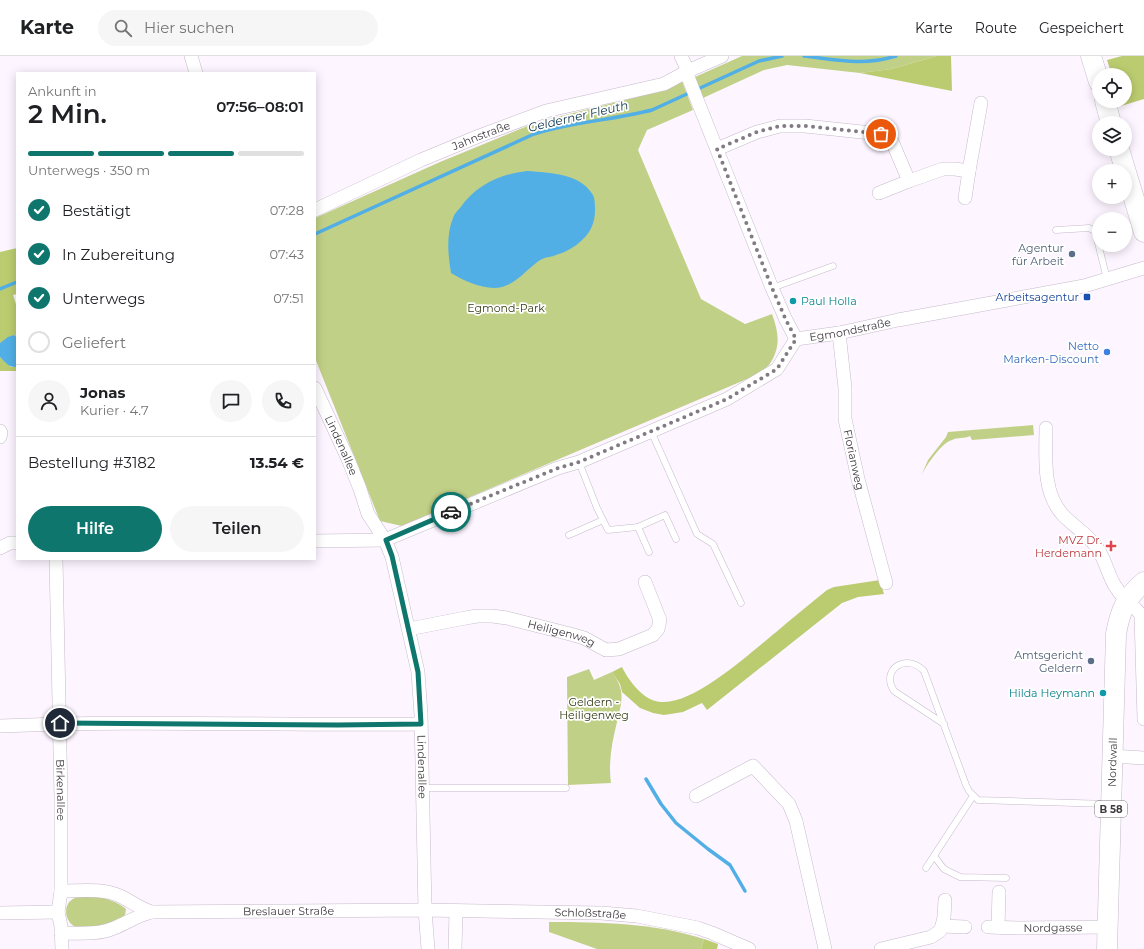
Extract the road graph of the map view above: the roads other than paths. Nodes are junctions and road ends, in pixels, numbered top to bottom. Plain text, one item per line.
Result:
1 (191, 56) edge
2 (681, 56) edge
3 (722, 56) edge
4 (1094, 57) edge
5 (1096, 68) edge
6 (196, 72) edge
7 (688, 74) junction
8 (981, 103) dead end
9 (717, 149) junction
10 (1121, 156) edge
11 (969, 171) junction
12 (909, 181) junction
13 (879, 193) dead end
14 (965, 198) dead end
15 (316, 210) edge
16 (1056, 230) dead end
17 (1144, 232) edge
18 (834, 266) dead end
19 (1144, 268) edge
20 (1107, 279) junction
21 (772, 288) junction
22 (839, 333) junction
23 (796, 339) junction
24 (316, 390) edge
25 (1046, 428) dead end
26 (0, 431) edge
27 (651, 431) junction
28 (0, 437) edge
29 (579, 462) junction
30 (603, 520) junction
31 (638, 527) junction
32 (569, 534) dead end
33 (676, 539) dead end
34 (386, 540) junction
35 (316, 541) edge
36 (16, 543) edge
37 (0, 548) edge
38 (649, 552) dead end
39 (56, 560) edge
40 (644, 582) dead end
41 (1144, 582) edge
42 (886, 583) dead end
43 (1126, 600) junction
44 (741, 603) dead end
45 (409, 629) junction
46 (1144, 719) edge
47 (60, 723) junction
48 (421, 724) junction
49 (944, 724) junction
50 (0, 726) edge
51 (1112, 756) junction
52 (1144, 758) edge
53 (423, 788) junction
54 (566, 788) dead end
55 (696, 796) dead end
56 (973, 796) junction
57 (1111, 804) junction
58 (934, 856) junction
59 (926, 868) dead end
60 (1006, 878) dead end
61 (61, 891) junction
62 (999, 892) dead end
63 (945, 900) dead end
64 (426, 910) junction
65 (58, 912) junction
66 (152, 912) junction
67 (456, 912) junction
68 (0, 913) edge
69 (942, 926) junction
70 (965, 927) dead end
71 (1108, 927) junction
72 (62, 933) junction
73 (62, 949) edge
74 (428, 949) edge
75 (455, 949) edge
76 (749, 949) edge
77 (825, 949) edge
78 (881, 949) edge
79 (1107, 949) edge

1 - 6 street
2 - 7 street
3 - 7 street, Jahnstraße
4 - 5 main road
7 - 9 street
7 - 15 street, Jahnstraße
8 - 11 street
9 - 12 street
9 - 21 street
10 - 17 main road
11 - 12 street
11 - 14 street
12 - 13 street
16 - 20 lane
18 - 21 lane
19 - 20 street, Egmondstraße
20 - 22 street, Egmondstraße
21 - 23 street
22 - 23 street, Egmondstraße
22 - 42 street, Florianweg
23 - 27 street, Egmondstraße
24 - 34 street, Lindenallee
25 - 43 street
26 - 28 street
27 - 29 street, Egmondstraße
27 - 44 lane
29 - 30 lane
29 - 34 street, Egmondstraße
30 - 31 lane
30 - 32 lane
31 - 33 lane
31 - 38 lane
34 - 35 street, Egmondstraße
34 - 45 street, Lindenallee
36 - 37 street
39 - 47 street, Birkenallee
40 - 45 street, Heiligenweg
41 - 43 main road, Nordwall / B 58
43 - 46 street
43 - 51 main road, Nordwall / B 58
45 - 48 street, Lindenallee
47 - 48 street
47 - 50 street
47 - 61 street, Birkenallee
48 - 53 street, Lindenallee
49 - 49 lane
49 - 56 lane
51 - 52 street
51 - 57 main road, Nordwall / B 58
53 - 54 lane
53 - 64 street, Lindenallee
55 - 77 street
56 - 57 lane
56 - 58 lane
57 - 71 main road, Nordwall / B 58
58 - 59 lane
58 - 60 lane
61 - 65 street, Birkenallee
61 - 66 street, Breslauer Straße
62 - 71 street, Nordgasse
63 - 69 street
64 - 66 street, Breslauer Straße
64 - 67 street, Schloßstraße
64 - 74 street, Lindenallee
65 - 68 street
65 - 72 street, Birkenallee
66 - 72 street, Breslauer Straße
67 - 75 street
67 - 76 street, Schloßstraße
69 - 70 street
69 - 78 street
71 - 79 main road, Nordwall / B 58
72 - 73 street, Birkenallee

